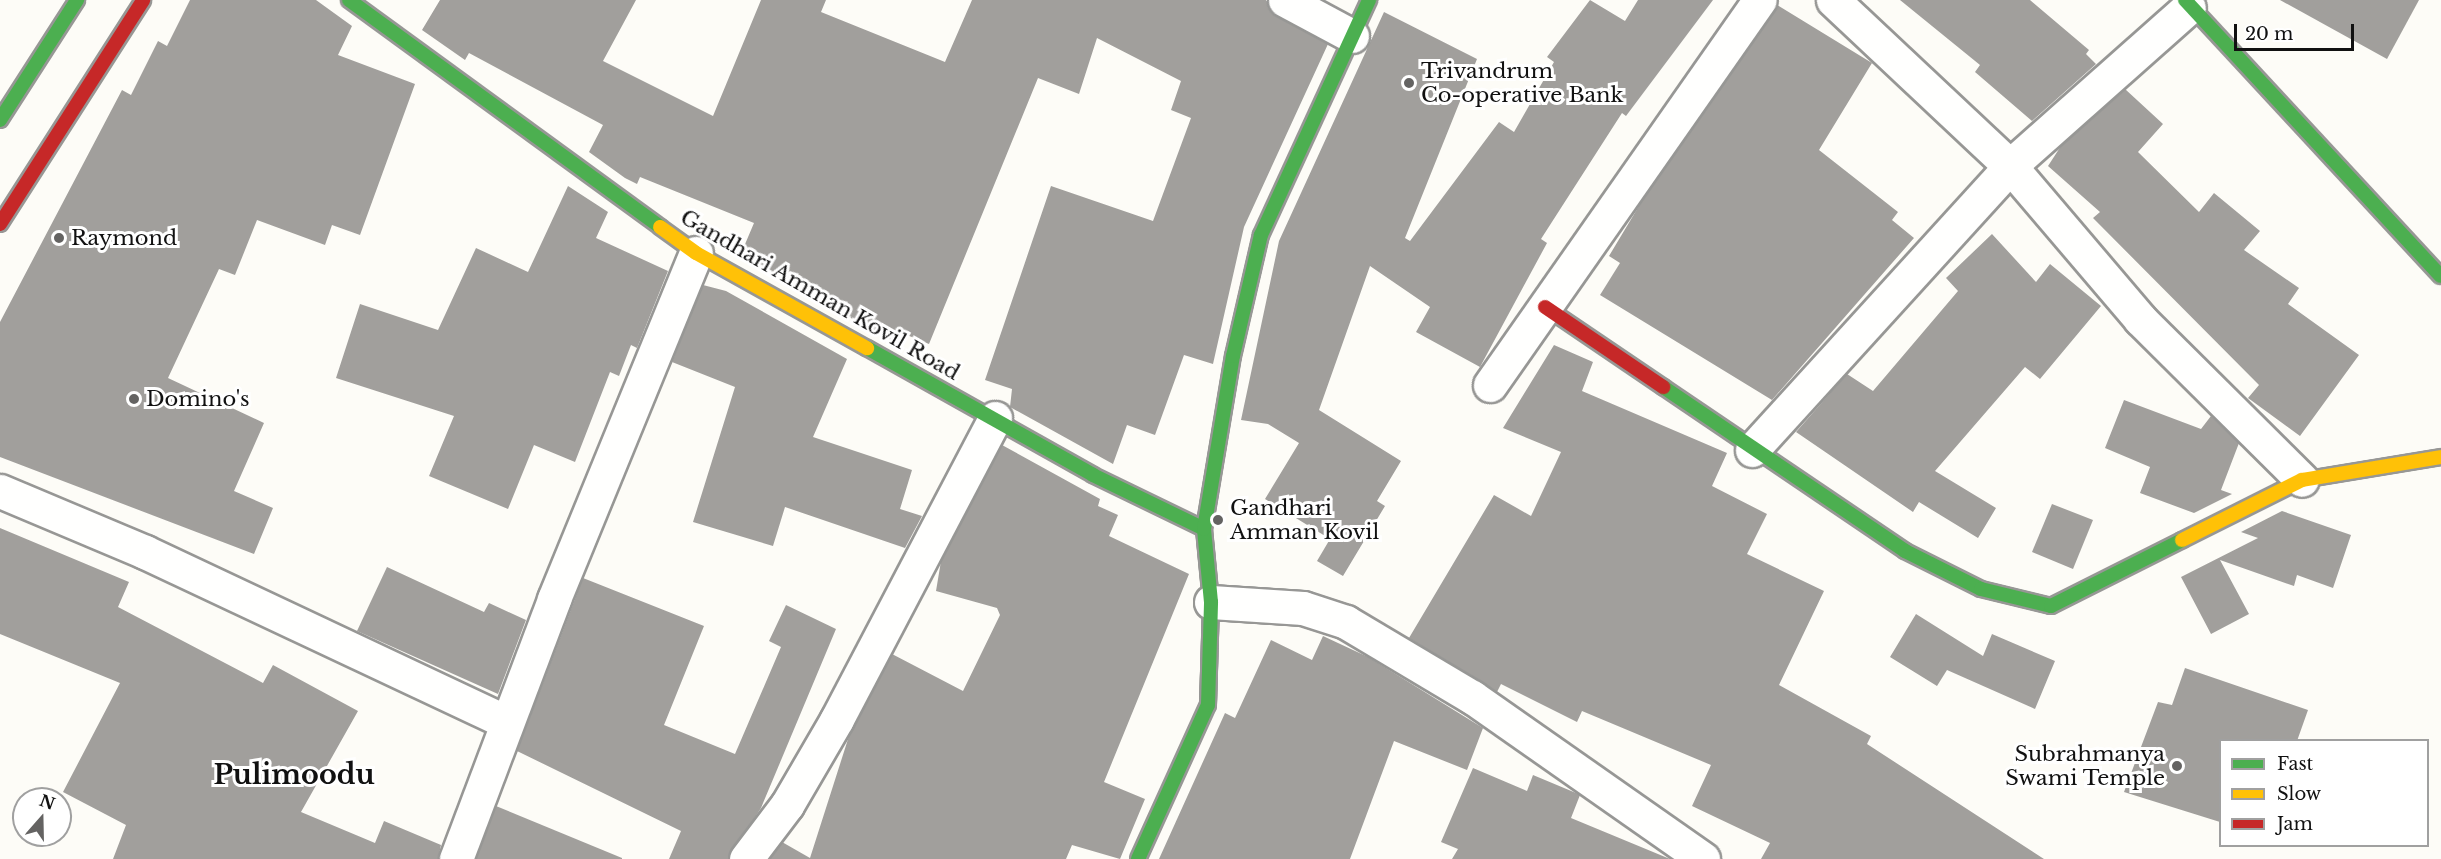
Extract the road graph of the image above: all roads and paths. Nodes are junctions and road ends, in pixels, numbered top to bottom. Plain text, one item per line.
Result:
1 (77, 0) edge
2 (143, 0) edge
3 (349, 0) edge
4 (1285, 0) edge
5 (1369, 0) edge
6 (1760, 0) edge
7 (1833, 0) edge
8 (2187, 4) edge
9 (1352, 36) junction
10 (0, 120) edge
11 (2010, 166) junction
12 (0, 224) edge
13 (696, 253) junction
14 (2441, 276) edge
15 (1545, 307) junction
16 (1490, 385) dead end
17 (995, 418) junction
18 (1752, 450) junction
19 (2441, 457) edge
20 (2302, 480) junction
21 (0, 491) edge
22 (1204, 529) junction
23 (1211, 602) junction
24 (506, 722) junction
25 (456, 859) edge
26 (746, 859) edge
27 (1138, 859) edge
28 (1702, 859) edge

1 - 10 street
2 - 12 street
3 - 13 street, Gandhari Amman Kovil Road
4 - 9 street
5 - 9 street
6 - 15 street
7 - 11 street
8 - 11 street
8 - 14 street
9 - 22 street
11 - 18 street
11 - 20 street
13 - 17 street, Gandhari Amman Kovil Road
13 - 24 street
15 - 16 street
15 - 18 street
17 - 22 street, Gandhari Amman Kovil Road
17 - 26 street
18 - 20 street
19 - 20 street
21 - 24 street
22 - 23 street
23 - 27 street
23 - 28 street
24 - 25 street

